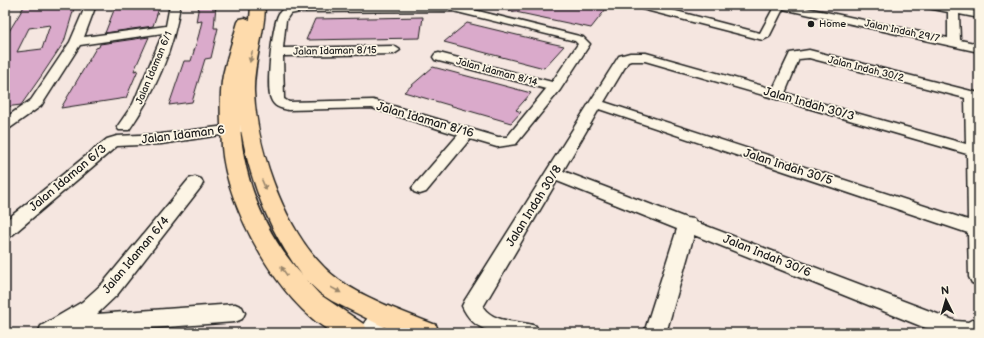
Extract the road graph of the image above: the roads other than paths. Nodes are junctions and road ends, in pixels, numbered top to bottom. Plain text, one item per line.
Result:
1 (91, 5) edge
2 (175, 5) edge
3 (245, 5) edge
4 (258, 5) edge
5 (779, 5) edge
6 (927, 5) edge
7 (647, 6) edge
8 (453, 7) edge
9 (953, 8) edge
10 (979, 15) edge
11 (171, 29) junction
12 (76, 42) junction
13 (954, 42) junction
14 (979, 48) edge
15 (394, 50) dead end
16 (277, 52) junction
17 (638, 56) joint
18 (438, 57) dead end
19 (555, 87) junction
20 (777, 95) junction
21 (976, 97) edge
22 (597, 104) junction
23 (239, 123) junction
24 (5, 125) edge
25 (128, 129) junction
26 (467, 133) junction
27 (115, 141) junction
28 (976, 152) edge
29 (555, 174) junction
30 (195, 183) dead end
31 (420, 188) dead end
32 (688, 224) junction
33 (978, 230) edge
34 (5, 231) edge
35 (979, 277) edge
36 (235, 314) dead end
37 (381, 315) junction
38 (979, 325) edge
39 (56, 329) edge
40 (355, 333) edge
41 (368, 333) edge
42 (426, 333) edge
43 (528, 333) edge
44 (655, 333) edge

1 - 12 street
2 - 11 street, Jalan Idaman 6/1
3 - 23 main road
4 -> 23 main road
5 - 7 street
5 - 13 street, Jalan Indah 29/7
6 - 9 street
8 - 16 street
8 - 19 street
9 - 10 street
9 - 13 street
11 - 12 street
11 - 25 street, Jalan Idaman 6/1
12 - 24 street
13 - 14 street, Jalan Indah 29/7
15 - 16 street, Jalan Idaman 8/15
16 - 26 street, Jalan Idaman 8/16
17 - 20 street, Jalan Indah 30/3
17 - 22 street, Jalan Indah 30/8
18 - 19 street, Jalan Idaman 8/14
19 - 26 street, Jalan Idaman 8/16
20 - 21 street, Jalan Indah 30/2
20 - 28 street, Jalan Indah 30/3
21 - 28 street
22 - 29 street, Jalan Indah 30/8
22 - 33 street, Jalan Indah 30/5
23 - 25 street, Jalan Idaman 6
23 - 27 street, Jalan Idaman 6
23 -> 37 main road
40 -> 23 main road
25 - 27 street, Jalan Idaman 6
26 - 31 street
27 - 34 street, Jalan Idaman 6/3
28 - 33 street
29 - 32 street, Jalan Indah 30/6
29 - 43 street, Jalan Indah 30/8
30 - 39 street, Jalan Idaman 6/4
32 - 38 street, Jalan Indah 30/6
32 - 44 street
33 - 35 street
36 - 39 street
37 - 41 street
37 - 42 main road

